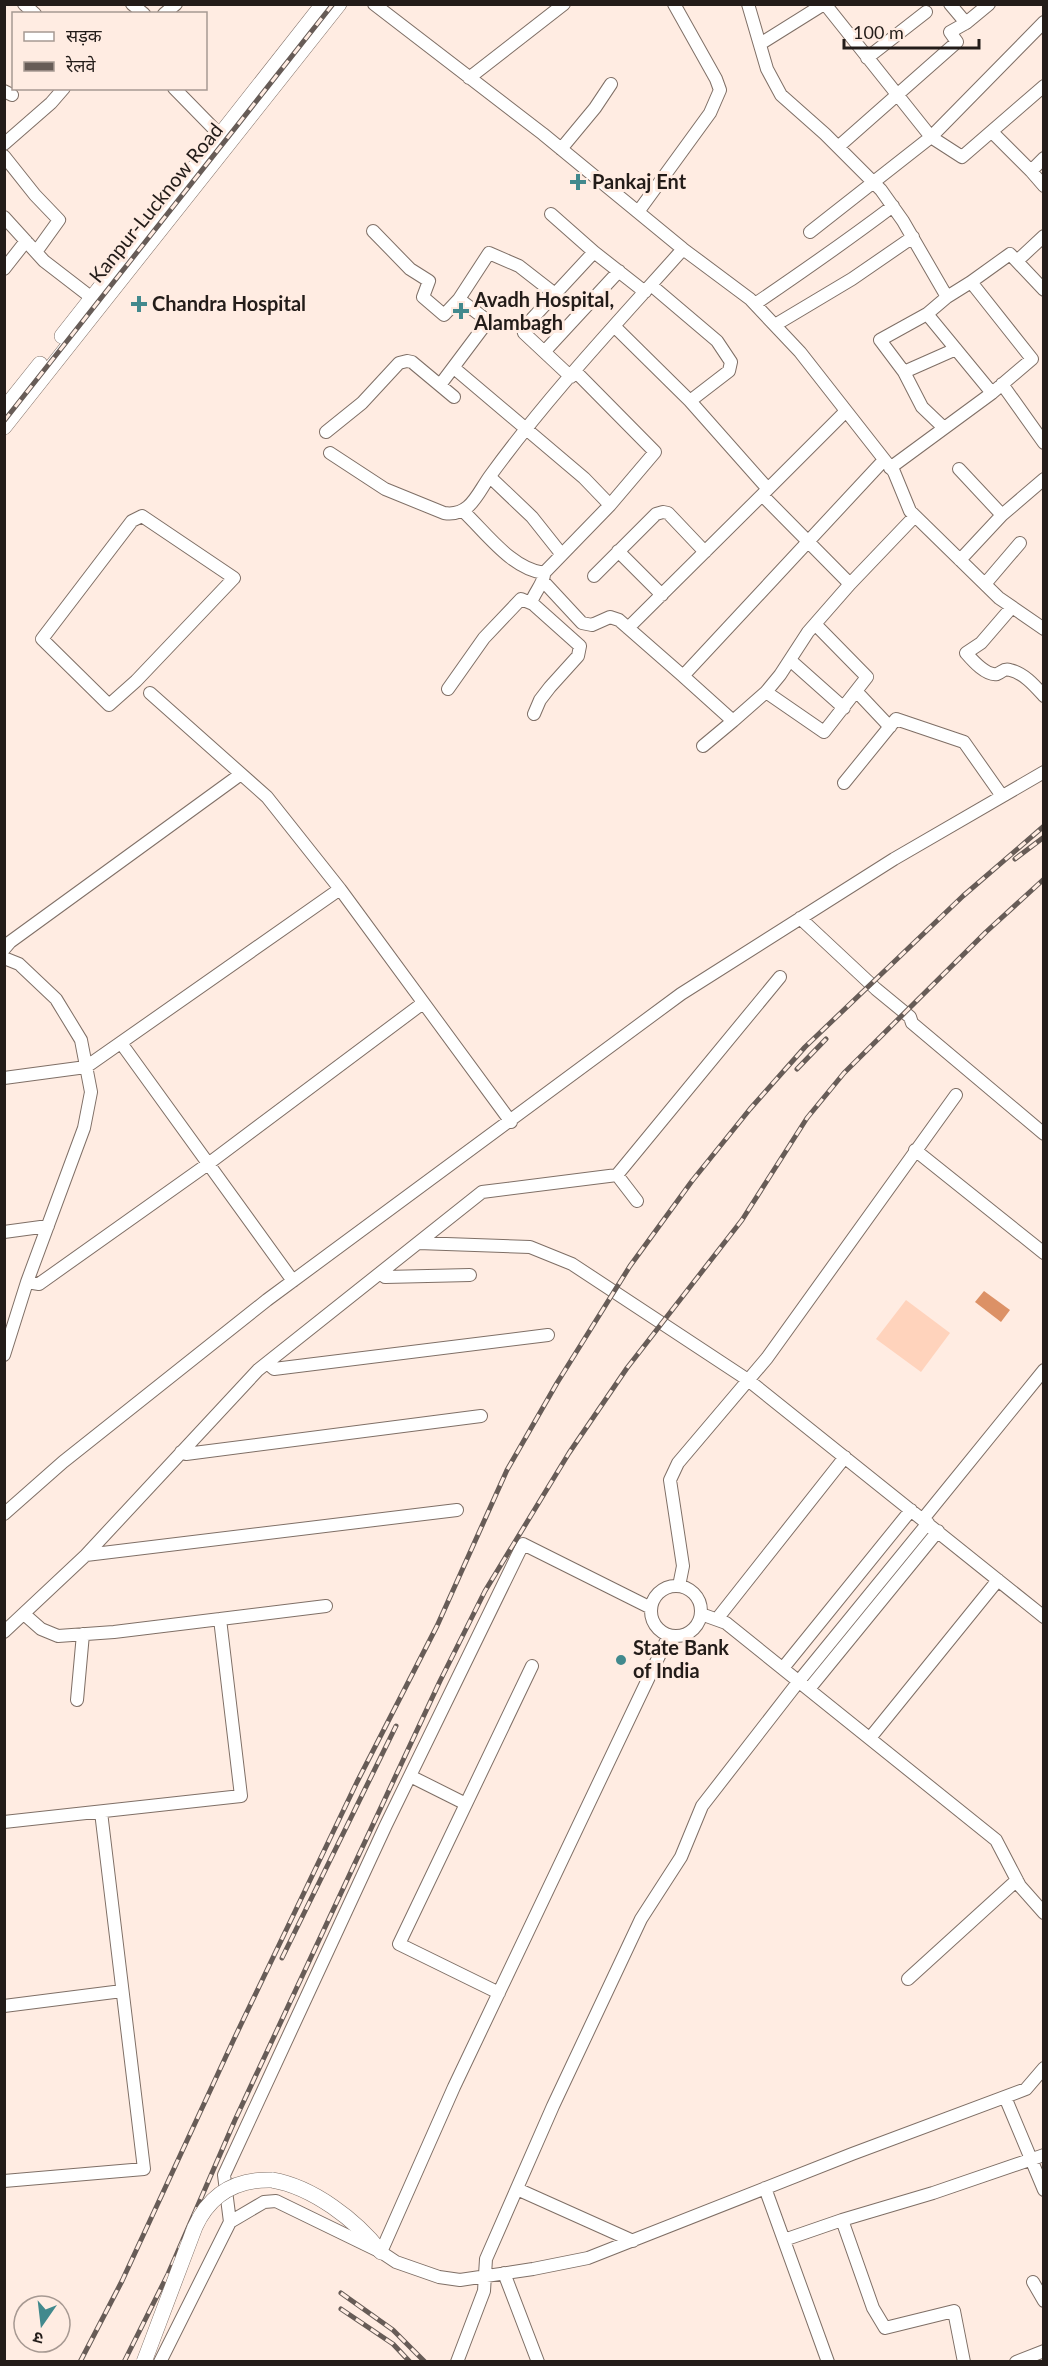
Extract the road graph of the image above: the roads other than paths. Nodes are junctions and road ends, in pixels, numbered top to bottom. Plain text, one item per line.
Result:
1 (323, 4) edge
2 (339, 4) edge
3 (374, 4) edge
4 (564, 4) edge
5 (675, 4) edge
6 (748, 4) edge
7 (825, 4) edge
8 (950, 4) edge
9 (989, 4) edge
10 (926, 12) dead end
11 (1044, 22) edge
12 (966, 23) junction
13 (760, 44) junction
14 (867, 57) junction
15 (469, 78) junction
16 (611, 84) dead end
17 (1044, 86) edge
18 (62, 90) edge
19 (176, 90) edge
20 (897, 95) junction
21 (992, 132) junction
22 (220, 135) junction
23 (931, 137) junction
24 (4, 144) edge
25 (838, 147) junction
26 (561, 149) junction
27 (4, 156) edge
28 (1044, 158) edge
29 (1031, 171) junction
30 (873, 182) junction
31 (1044, 186) edge
32 (893, 206) junction
33 (638, 212) junction
34 (551, 214) dead end
35 (4, 217) edge
36 (373, 231) dead end
37 (810, 232) dead end
38 (1044, 236) edge
39 (913, 237) junction
40 (26, 241) junction
41 (683, 249) junction
42 (36, 252) junction
43 (594, 252) junction
44 (1017, 261) junction
45 (4, 269) edge
46 (619, 271) junction
47 (971, 282) junction
48 (648, 288) junction
49 (1044, 290) edge
50 (555, 294) junction
51 (947, 297) junction
52 (92, 298) junction
53 (459, 299) junction
54 (755, 304) junction
55 (927, 314) junction
56 (775, 325) junction
57 (614, 326) junction
58 (956, 349) junction
59 (544, 351) junction
60 (1044, 351) edge
61 (1032, 359) junction
62 (454, 368) junction
63 (904, 372) junction
64 (574, 374) junction
65 (440, 385) junction
66 (997, 388) junction
67 (454, 397) dead end
68 (690, 400) junction
69 (4, 409) edge
70 (846, 411) junction
71 (4, 427) edge
72 (944, 428) junction
73 (526, 430) junction
74 (326, 432) dead end
75 (1043, 440) edge
76 (330, 453) dead end
77 (887, 464) junction
78 (959, 469) dead end
79 (490, 477) junction
80 (1044, 479) edge
81 (765, 492) junction
82 (610, 505) junction
83 (464, 512) junction
84 (1002, 515) junction
85 (915, 516) junction
86 (132, 521) joint
87 (807, 540) junction
88 (1020, 543) dead end
89 (559, 551) dead end
90 (618, 551) junction
91 (705, 552) junction
92 (960, 560) junction
93 (594, 576) dead end
94 (544, 577) junction
95 (850, 584) junction
96 (985, 584) junction
97 (662, 595) junction
98 (531, 603) junction
99 (1012, 607) junction
100 (815, 624) junction
101 (628, 628) junction
102 (1044, 629) edge
103 (789, 660) junction
104 (683, 676) junction
105 (448, 689) dead end
106 (766, 692) junction
107 (857, 692) junction
108 (150, 693) dead end
109 (1044, 696) edge
110 (844, 708) junction
111 (534, 714) dead end
112 (733, 721) junction
113 (890, 727) junction
114 (703, 746) dead end
115 (1044, 772) edge
116 (241, 774) junction
117 (844, 783) dead end
118 (1002, 796) junction
119 (340, 889) junction
120 (800, 918) junction
121 (4, 949) edge
122 (4, 958) edge
123 (780, 977) dead end
124 (423, 1003) junction
125 (121, 1042) junction
126 (86, 1067) junction
127 (4, 1078) edge
128 (956, 1095) dead end
129 (510, 1122) junction
130 (1044, 1134) edge
131 (915, 1150) junction
132 (208, 1164) junction
133 (616, 1175) junction
134 (637, 1201) dead end
135 (48, 1226) junction
136 (4, 1232) edge
137 (418, 1243) junction
138 (1044, 1253) edge
139 (380, 1273) junction
140 (470, 1275) dead end
141 (293, 1281) junction
142 (27, 1282) junction
143 (548, 1335) dead end
144 (4, 1355) edge
145 (267, 1363) junction
146 (1044, 1370) edge
147 (748, 1380) junction
148 (481, 1416) dead end
149 (181, 1452) junction
150 (845, 1457) junction
151 (457, 1510) dead end
152 (911, 1510) junction
153 (4, 1514) edge
154 (929, 1525) junction
155 (86, 1555) junction
156 (998, 1580) junction
157 (679, 1586) junction
158 (326, 1606) dead end
159 (651, 1608) junction
160 (24, 1614) junction
161 (701, 1614) junction
162 (1043, 1614) edge
163 (220, 1619) junction
164 (717, 1619) junction
165 (4, 1632) edge
166 (83, 1634) junction
167 (669, 1635) junction
168 (532, 1666) dead end
169 (783, 1668) junction
170 (804, 1685) junction
171 (77, 1700) dead end
172 (870, 1738) junction
173 (410, 1776) junction
174 (466, 1804) junction
175 (101, 1812) junction
176 (4, 1822) edge
177 (1017, 1880) junction
178 (1044, 1913) edge
179 (908, 1980) dead end
180 (122, 1991) junction
181 (499, 1993) junction
182 (4, 2006) edge
183 (1044, 2068) edge
184 (1005, 2097) junction
185 (1038, 2157) edge
186 (4, 2181) edge
187 (765, 2188) junction
188 (517, 2189) junction
189 (1044, 2190) edge
190 (843, 2220) junction
191 (230, 2222) junction
192 (784, 2240) junction
193 (633, 2241) junction
194 (381, 2252) junction
195 (504, 2273) junction
196 (486, 2276) junction
197 (1033, 2282) dead end
198 (1044, 2301) edge
199 (1044, 2351) edge
200 (144, 2361) edge
201 (160, 2361) edge
202 (457, 2361) edge
203 (538, 2361) edge
204 (828, 2361) edge
205 (964, 2361) edge
206 (1016, 2361) edge

1 - 22 main road, Kanpur-Lucknow Road
2 - 71 main road, Kanpur-Lucknow Road
3 - 15 street
4 - 15 street
5 - 33 street
6 - 13 street
7 - 13 street
7 - 14 street
8 - 12 street
9 - 12 street
10 - 14 street
11 - 23 street
12 - 20 street
13 - 25 street
14 - 20 street
15 - 26 street
16 - 26 street
17 - 21 street
18 - 24 street
19 - 22 street
20 - 23 street
20 - 25 street
21 - 23 street
21 - 29 street
22 - 52 main road, Kanpur-Lucknow Road
23 - 30 street
25 - 30 street
26 - 33 street
27 - 42 street
28 - 29 street
29 - 31 street
30 - 32 street
30 - 37 street
32 - 39 street
32 - 54 street
33 - 41 street
34 - 43 street
35 - 40 street
36 - 53 street
38 - 44 street
39 - 51 street
39 - 56 street
40 - 42 street
40 - 45 street
41 - 48 street
41 - 54 street
42 - 52 street
43 - 46 street
43 - 50 street
44 - 47 street
44 - 49 street
46 - 48 street
46 - 59 street
47 - 51 street
47 - 61 street
48 - 57 street
48 - 68 street
50 - 53 street
50 - 59 street
51 - 55 street
52 - 69 main road, Kanpur-Lucknow Road
53 - 62 street
54 - 56 street
55 - 58 street
55 - 63 street
56 - 70 street
57 - 64 street
57 - 68 street
58 - 63 street
58 - 66 street
59 - 64 street
60 - 61 street
61 - 66 street
62 - 65 street
62 - 73 street
63 - 72 street
64 - 73 street
64 - 82 street
65 - 67 street
65 - 74 street
66 - 72 street
66 - 75 street
68 - 81 street
70 - 77 street
70 - 81 street
72 - 77 street
73 - 79 street
73 - 82 street
76 - 83 street
77 - 85 street
77 - 87 street
78 - 84 street
79 - 83 street
79 - 89 street
80 - 84 street
81 - 87 street
81 - 91 street
82 - 94 street
83 - 94 street
84 - 92 street
85 - 92 street
85 - 95 street
86 - 86 street
87 - 95 street
87 - 104 street
88 - 96 street
90 - 91 street
90 - 93 street
90 - 97 street
91 - 97 street
92 - 96 street
94 - 98 street
94 - 101 street
95 - 100 street
96 - 99 street
97 - 101 street
98 - 105 street
98 - 111 street
99 - 102 street
99 - 109 street
100 - 103 street
100 - 107 street
101 - 104 street
103 - 106 street
103 - 110 street
104 - 112 street
106 - 110 street
106 - 112 street
107 - 110 street
107 - 113 street
108 - 116 street
112 - 114 street
113 - 117 street
113 - 118 street
115 - 118 street
116 - 119 street
116 - 121 street
118 - 120 street
119 - 124 street
119 - 125 street
120 - 129 street
120 - 130 street
122 - 126 street
123 - 133 street
124 - 129 street
124 - 132 street
125 - 126 street
125 - 132 street
126 - 127 street
126 - 135 street
128 - 131 street
129 - 141 street
131 - 138 street
131 - 147 street
132 - 141 street
132 - 142 street
133 - 134 street
133 - 137 street
135 - 136 street
135 - 142 street
137 - 139 street
137 - 147 street
139 - 140 street
139 - 145 street
141 - 153 street
142 - 144 street
143 - 145 street
145 - 149 street
146 - 154 street
147 - 150 street
147 - 157 street
148 - 149 street
149 - 155 street
150 - 152 street
150 - 164 street
151 - 155 street
152 - 154 street
152 - 169 street
154 - 156 street
154 - 170 street
155 - 160 street
156 - 162 street
156 - 172 street
157 - 159 street
157 - 161 street
158 - 163 street
159 - 167 street
159 - 173 street
160 - 165 street
160 - 166 street
161 - 164 street
161 - 167 street
163 - 166 street
163 - 175 street
164 - 169 street
166 - 171 street
167 - 181 street
168 - 174 street
169 - 170 street
170 - 172 street
170 - 188 street
172 - 177 street
173 - 174 street
173 - 191 street
174 - 181 street
175 - 176 street
175 - 180 street
177 - 178 street
177 - 179 street
180 - 182 street
180 - 186 street
181 - 194 street
183 - 184 street
184 - 185 street
184 - 187 street
185 - 189 street
185 - 190 street
187 - 192 street
187 - 193 street
188 - 193 street
188 - 196 street
190 - 192 street
190 - 205 street
191 - 194 street
191 - 201 street
192 - 204 street
193 - 195 street
194 - 196 street
194 - 200 main road, bridge
195 - 196 street
195 - 203 street
196 - 202 street
197 - 198 street
199 - 206 street

